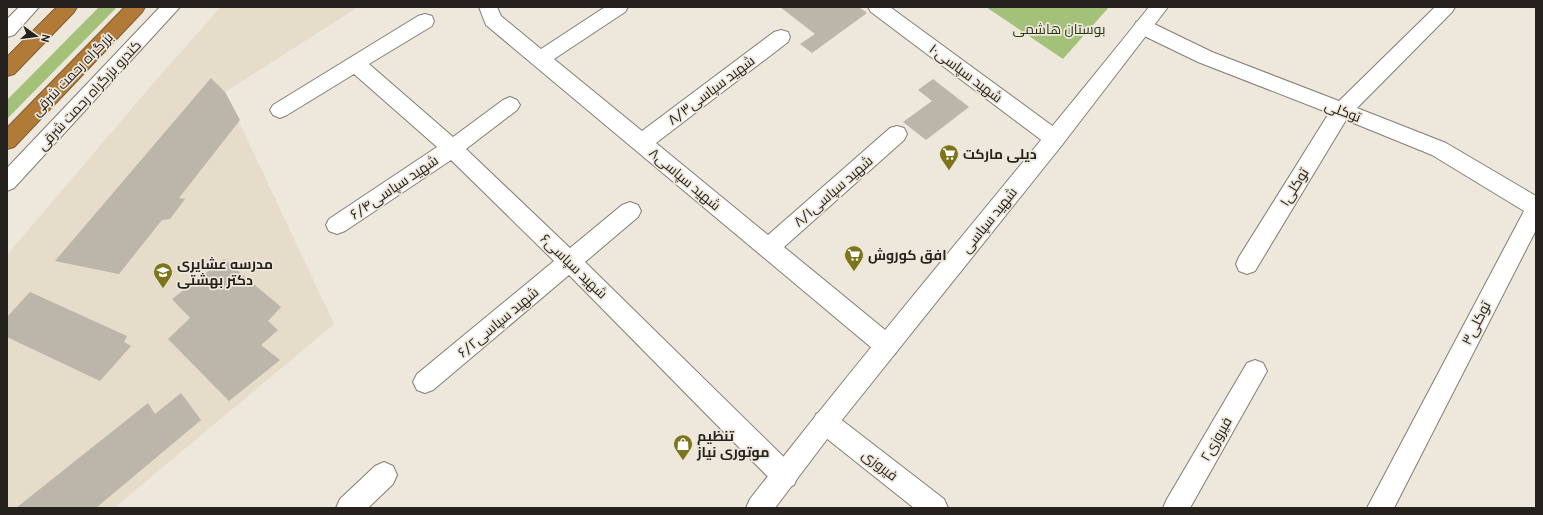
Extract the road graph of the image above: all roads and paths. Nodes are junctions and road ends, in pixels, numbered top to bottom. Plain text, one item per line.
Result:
1 (30, 7) edge
2 (68, 7) edge
3 (136, 7) edge
4 (171, 7) edge
5 (488, 7) edge
6 (619, 7) edge
7 (877, 7) edge
8 (1159, 7) edge
9 (1446, 7) edge
10 (425, 21) dead end
11 (1143, 27) junction
12 (7, 30) edge
13 (782, 37) dead end
14 (540, 59) junction
15 (356, 63) junction
16 (7, 69) edge
17 (510, 105) dead end
18 (280, 110) dead end
19 (1341, 111) junction
20 (897, 134) dead end
21 (1055, 139) junction
22 (7, 141) edge
23 (641, 143) junction
24 (452, 148) junction
25 (7, 182) edge
26 (1536, 208) edge
27 (630, 211) dead end
28 (337, 225) dead end
29 (768, 248) junction
30 (570, 262) junction
31 (1247, 264) dead end
32 (887, 346) junction
33 (1255, 371) dead end
34 (425, 382) dead end
35 (825, 422) junction
36 (384, 475) dead end
37 (785, 476) junction
38 (349, 508) edge
39 (759, 508) edge
40 (935, 508) edge
41 (1176, 508) edge
42 (1380, 508) edge

1 - 12 street
2 - 16 highway
3 - 22 highway, بزرگراه رحمت شرقی
4 - 25 street, کندرو بزرگراه رحمت شرقی
5 - 14 street, شهید سپاسی۸
6 - 14 street
7 - 21 street, شهید سپاسی۱۰
8 - 11 street, شهید سپاسی
9 - 19 street, توکلی۱
10 - 15 street
11 - 19 street, توکلی
11 - 21 street, شهید سپاسی
13 - 23 street, شهید سپاسی۸/۳
14 - 23 street, شهید سپاسی۸
15 - 18 street
15 - 24 street, شهید سپاسی۶
17 - 24 street, شهید سپاسی۶/۴
19 - 26 street, توکلی
19 - 31 street, توکلی۱
20 - 29 street, شهید سپاسی۸/۱
21 - 32 street, شهید سپاسی
23 - 29 street, شهید سپاسی۸
24 - 28 street, شهید سپاسی۶/۴
24 - 30 street, شهید سپاسی۶
26 - 42 street, توکلی۳
27 - 30 street, شهید سپاسی۶/۲
29 - 32 street, شهید سپاسی۸
30 - 34 street, شهید سپاسی۶/۲
30 - 37 street, شهید سپاسی۶
32 - 35 street, شهید سپاسی
33 - 41 street, فیروزی۲
35 - 37 street, شهید سپاسی
35 - 40 street, فیروزی
36 - 38 street
37 - 39 street, شهید سپاسی

